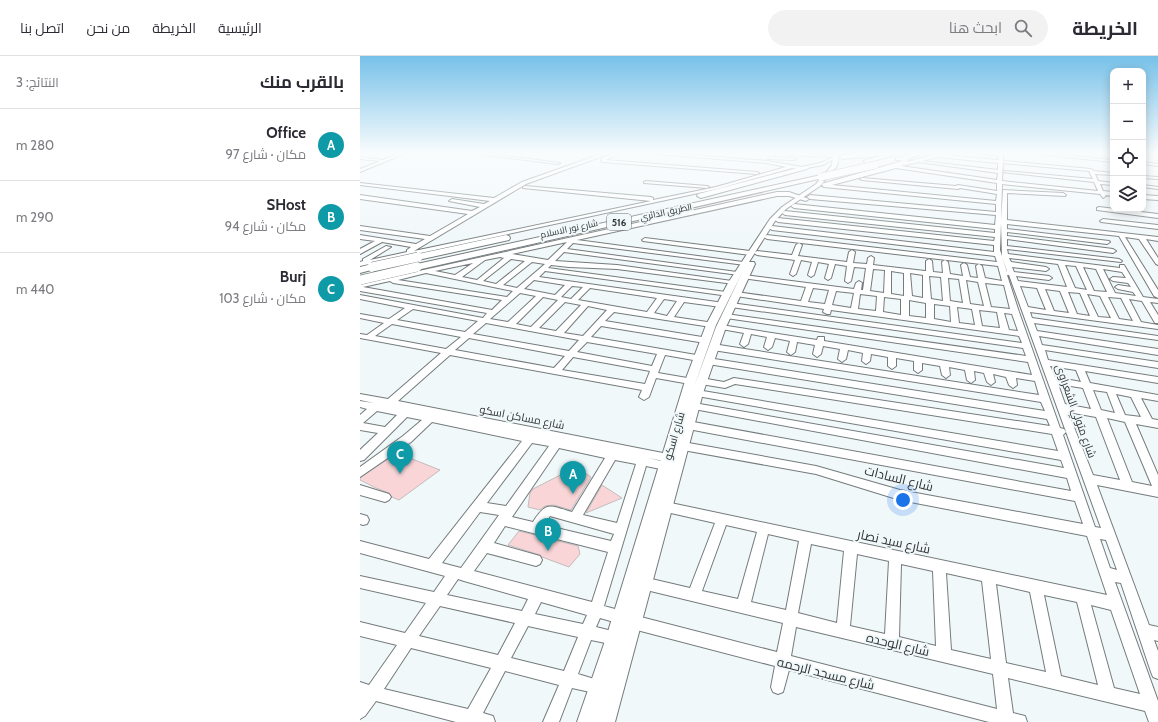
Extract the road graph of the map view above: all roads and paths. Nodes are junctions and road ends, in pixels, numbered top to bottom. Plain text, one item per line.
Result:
1 (360, 184) edge
2 (523, 184) edge
3 (534, 184) edge
4 (671, 184) edge
5 (730, 184) edge
6 (745, 184) edge
7 (819, 184) edge
8 (828, 184) edge
9 (835, 184) edge
10 (835, 184) edge
11 (844, 184) edge
12 (904, 184) joint
13 (905, 184) edge
14 (905, 184) edge
15 (938, 184) edge
16 (945, 184) edge
17 (965, 184) edge
18 (966, 184) edge
19 (991, 184) edge
20 (994, 184) edge
21 (1083, 184) edge
22 (1083, 184) edge
23 (1083, 184) edge
24 (1098, 184) edge
25 (1101, 184) edge
26 (1146, 186) edge
27 (958, 187) junction
28 (514, 188) junction
29 (523, 188) junction
30 (717, 188) junction
31 (1158, 188) edge
32 (365, 189) dead end
33 (1146, 191) edge
34 (1110, 192) edge
35 (1158, 193) edge
36 (701, 196) junction
37 (767, 196) junction
38 (360, 197) edge
39 (1146, 197) edge
40 (1104, 198) junction
41 (1158, 198) edge
42 (803, 199) junction
43 (961, 199) junction
44 (1110, 199) edge
45 (494, 200) junction
46 (660, 200) junction
47 (1146, 202) edge
48 (1158, 204) edge
49 (485, 206) junction
50 (1110, 207) edge
51 (1146, 208) edge
52 (1002, 210) edge
53 (1158, 210) edge
54 (1100, 212) junction
55 (473, 213) junction
56 (1127, 213) edge
57 (1158, 216) edge
58 (639, 218) junction
59 (846, 219) junction
60 (1158, 221) edge
61 (1133, 224) junction
62 (844, 227) junction
63 (917, 227) junction
64 (1158, 227) edge
65 (360, 228) edge
66 (1104, 230) junction
67 (1136, 230) junction
68 (885, 231) junction
69 (1156, 233) edge
70 (915, 235) junction
71 (1121, 235) junction
72 (360, 237) edge
73 (1140, 237) junction
74 (429, 238) junction
75 (574, 239) junction
76 (1158, 239) edge
77 (381, 240) junction
78 (645, 240) dead end
79 (884, 241) junction
80 (1108, 242) junction
81 (914, 244) junction
82 (799, 245) dead end
83 (417, 246) junction
84 (388, 247) dead end
85 (562, 250) junction
86 (1113, 251) junction
87 (360, 252) edge
88 (852, 252) dead end
89 (754, 253) junction
90 (404, 254) junction
91 (416, 255) junction
92 (496, 255) junction
93 (832, 255) junction
94 (511, 256) junction
95 (487, 257) junction
96 (796, 258) junction
97 (814, 258) junction
98 (871, 258) dead end
99 (530, 260) junction
100 (929, 260) dead end
101 (1042, 260) junction
102 (1118, 261) junction
103 (945, 262) dead end
104 (1060, 262) junction
105 (360, 263) edge
106 (1158, 263) edge
107 (850, 264) junction
108 (1078, 264) junction
109 (912, 265) junction
110 (964, 265) dead end
111 (547, 266) junction
112 (979, 266) dead end
113 (870, 267) junction
114 (892, 267) junction
115 (1098, 267) junction
116 (420, 269) junction
117 (1046, 269) junction
118 (360, 270) edge
119 (1108, 271) dead end
120 (1125, 272) junction
121 (793, 274) dead end
122 (928, 274) junction
123 (946, 276) junction
124 (457, 278) junction
125 (532, 278) junction
126 (828, 278) dead end
127 (964, 278) junction
128 (1049, 278) junction
129 (1113, 279) dead end
130 (386, 280) junction
131 (768, 280) junction
132 (840, 280) dead end
133 (982, 280) junction
134 (360, 281) edge
135 (554, 281) junction
136 (848, 281) dead end
137 (1131, 281) junction
138 (478, 282) junction
139 (859, 283) dead end
140 (415, 284) junction
141 (572, 284) junction
142 (360, 286) edge
143 (498, 286) junction
144 (588, 286) junction
145 (811, 286) junction
146 (1040, 286) junction
147 (1053, 288) junction
148 (1118, 288) dead end
149 (360, 289) edge
150 (764, 289) dead end
151 (836, 289) junction
152 (1063, 289) junction
153 (518, 290) junction
154 (1072, 290) junction
155 (1136, 290) junction
156 (459, 291) junction
157 (857, 292) junction
158 (1082, 292) junction
159 (866, 293) junction
160 (1092, 293) junction
161 (541, 294) junction
162 (1103, 294) junction
163 (398, 295) junction
164 (884, 295) junction
165 (1112, 295) junction
166 (662, 296) junction
167 (1158, 296) edge
168 (360, 297) edge
169 (730, 297) junction
170 (1124, 297) junction
171 (560, 298) junction
172 (907, 298) junction
173 (508, 299) junction
174 (682, 299) junction
175 (1143, 299) junction
176 (574, 300) junction
177 (928, 301) junction
178 (1158, 301) edge
179 (388, 302) junction
180 (443, 303) junction
181 (587, 303) junction
182 (804, 304) junction
183 (950, 304) junction
184 (412, 306) junction
185 (966, 306) junction
186 (828, 307) junction
187 (975, 307) junction
188 (612, 309) junction
189 (988, 309) junction
190 (854, 310) junction
191 (1000, 310) junction
192 (1020, 310) junction
193 (493, 312) junction
194 (1051, 312) junction
195 (879, 314) junction
196 (649, 315) junction
197 (1074, 315) junction
198 (360, 316) edge
199 (904, 317) junction
200 (669, 318) junction
201 (826, 318) junction
202 (1099, 319) junction
203 (484, 320) junction
204 (1029, 320) junction
205 (930, 321) junction
206 (1116, 321) junction
207 (1158, 321) edge
208 (390, 322) junction
209 (600, 323) junction
210 (955, 324) junction
211 (510, 325) junction
212 (1139, 325) junction
213 (1158, 327) edge
214 (979, 328) junction
215 (533, 329) junction
216 (903, 329) junction
217 (823, 330) junction
218 (1005, 331) junction
219 (1106, 331) junction
220 (748, 332) junction
221 (1034, 333) junction
222 (558, 334) junction
223 (1023, 334) junction
224 (467, 335) junction
225 (772, 335) junction
226 (364, 336) edge
227 (1158, 338) edge
228 (585, 339) junction
229 (794, 339) junction
230 (902, 342) junction
231 (709, 343) junction
232 (820, 343) junction
233 (744, 344) dead end
234 (1111, 345) junction
235 (1027, 346) junction
236 (844, 347) junction
237 (1039, 347) junction
238 (764, 350) junction
239 (448, 351) junction
240 (662, 351) junction
241 (867, 351) junction
242 (791, 352) dead end
243 (1158, 352) edge
244 (572, 354) junction
245 (817, 354) dead end
246 (892, 355) junction
247 (703, 359) junction
248 (842, 359) dead end
249 (918, 359) junction
250 (1118, 359) junction
251 (1032, 360) junction
252 (866, 361) dead end
253 (1045, 362) junction
254 (944, 363) junction
255 (1158, 365) edge
256 (892, 366) dead end
257 (969, 367) junction
258 (1079, 367) junction
259 (918, 370) dead end
260 (556, 371) junction
261 (988, 371) junction
262 (654, 372) junction
263 (946, 374) dead end
264 (1010, 374) junction
265 (1038, 379) junction
266 (971, 380) dead end
267 (1052, 380) junction
268 (1158, 380) edge
269 (991, 382) dead end
270 (696, 385) junction
271 (1013, 385) dead end
272 (1087, 386) junction
273 (648, 388) junction
274 (1110, 390) junction
275 (1134, 394) junction
276 (644, 396) dead end
277 (360, 397) edge
278 (1158, 398) edge
279 (1046, 399) junction
280 (360, 404) edge
281 (382, 404) junction
282 (694, 406) junction
283 (1062, 407) junction
284 (405, 413) junction
285 (1099, 414) junction
286 (433, 415) junction
287 (1052, 416) junction
288 (846, 419) junction
289 (1126, 419) junction
290 (360, 420) edge
291 (1154, 423) edge
292 (688, 425) junction
293 (360, 426) edge
294 (387, 431) junction
295 (1057, 431) junction
296 (844, 433) junction
297 (1071, 433) junction
298 (532, 435) junction
299 (559, 440) junction
300 (683, 446) junction
301 (612, 455) junction
302 (360, 457) edge
303 (643, 457) junction
304 (1066, 457) junction
305 (672, 463) junction
306 (360, 473) edge
307 (1071, 474) junction
308 (1088, 479) junction
309 (1128, 486) junction
310 (1158, 488) edge
311 (360, 490) edge
312 (1158, 492) edge
313 (1079, 496) junction
314 (385, 497) dead end
315 (478, 506) junction
316 (666, 507) junction
317 (506, 516) junction
318 (575, 518) junction
319 (722, 519) junction
320 (536, 528) junction
321 (764, 528) junction
322 (621, 530) junction
323 (1091, 531) junction
324 (1109, 535) junction
325 (806, 537) junction
326 (484, 546) junction
327 (851, 547) junction
328 (615, 548) junction
329 (362, 549) edge
330 (895, 556) junction
331 (536, 560) dead end
332 (432, 566) junction
333 (940, 566) junction
334 (459, 573) junction
335 (1106, 574) junction
336 (988, 576) junction
337 (1126, 578) junction
338 (360, 582) edge
339 (643, 583) junction
340 (1036, 587) junction
341 (538, 594) junction
342 (694, 595) junction
343 (1082, 597) junction
344 (436, 599) junction
345 (1116, 604) junction
346 (743, 607) junction
347 (596, 610) junction
348 (525, 618) junction
349 (791, 618) junction
350 (627, 620) junction
351 (360, 629) edge
352 (843, 631) junction
353 (1144, 631) junction
354 (588, 632) junction
355 (1158, 634) edge
356 (615, 638) junction
357 (408, 641) junction
358 (892, 642) junction
359 (944, 655) junction
360 (783, 661) junction
361 (501, 663) junction
362 (999, 668) junction
363 (1158, 672) edge
364 (568, 679) junction
365 (1055, 681) junction
366 (599, 687) junction
367 (778, 687) dead end
368 (366, 692) edge
369 (1108, 694) junction
370 (1152, 705) junction
371 (360, 712) edge
372 (471, 720) edge
373 (1012, 720) edge
374 (487, 722) edge
375 (551, 722) edge
376 (587, 722) edge
377 (604, 722) edge
378 (1157, 722) edge

1 - 45 street
2 - 28 street
3 - 29 street
4 - 30 street
5 - 30 street
6 - 36 highway
7 - 42 main road
8 - 42 highway, الطريق الدائري / 516
9 - 42 highway, الطريق الدائري / 516, bridge
10 - 42 street, شارع اسكو
11 - 42 highway
12 - 42 street
12 - 43 street
13 - 27 street
14 - 27 street
15 - 52 street
16 - 27 street
17 - 52 street
18 - 52 street
19 - 52 street
20 - 52 street
21 - 52 street
22 - 52 street
23 - 52 street
24 - 40 street
25 - 34 street
26 - 31 street
27 - 43 street
27 - 52 street
27 - 52 street
28 - 29 street
28 - 45 street
29 - 46 street
29 - 91 street
30 - 46 street
32 - 49 street
33 - 35 street
36 - 42 highway, الطريق الدائري / 516
36 - 91 highway, الطريق الدائري / 516
37 - 42 street, شارع نور الاسلام
37 - 58 highway
37 - 75 street, شارع نور الاسلام
38 - 55 street
39 - 41 street
40 - 44 street
40 - 52 street
42 - 52 street
42 - 52 street
42 - 52 street
42 - 52 street
42 - 58 highway, الطريق الدائري / 516
42 - 59 street
42 - 62 street
42 - 79 street
42 - 89 main road, شارع اسكو
42 - 89 main road, شارع اسكو
42 - 93 street
43 - 52 street
45 - 49 street
46 - 91 street
47 - 48 street
49 - 55 street
50 - 54 street
51 - 53 street
52 - 63 street
52 - 66 street
52 - 70 street
52 - 80 street
52 - 81 street
52 - 86 street
52 - 93 street
52 - 101 street
52 - 102 street
52 - 117 street
52 - 128 street
52 - 133 street
52 - 146 street
52 - 192 street, شارع متولي الشعراوى
54 - 56 street
54 - 61 street
55 - 74 street
56 - 57 street
56 - 60 street
56 - 61 street
58 - 116 highway, الطريق الدائري / 516
59 - 62 street
59 - 63 street
61 - 64 street
61 - 67 street
62 - 68 street
63 - 70 street
65 - 74 street
66 - 67 street
66 - 71 street
66 - 80 street
67 - 69 street
67 - 73 street
68 - 70 street
68 - 79 street
69 - 76 street
70 - 81 street
71 - 73 street
71 - 167 street
72 - 77 street
73 - 76 street
73 - 106 street
74 - 83 street
75 - 85 street
75 - 92 street, شارع نور الاسلام
75 - 169 street
77 - 83 street
77 - 87 street
78 - 89 street
79 - 81 street
80 - 86 street
82 - 96 street
83 - 90 street
84 - 105 street
85 - 111 street
85 - 169 street
86 - 102 street
88 - 107 street
89 - 96 street
89 - 169 main road, شارع اسكو
90 - 91 street
90 - 105 street
90 - 134 street
91 - 118 highway, الطريق الدائري / 516, bridge
92 - 94 street
92 - 95 street, شارع نور الاسلام
93 - 97 street
93 - 107 street
93 - 126 street
94 - 99 street
94 - 138 street
95 - 116 street, شارع نور الاسلام
95 - 124 street
96 - 97 street
96 - 121 street
97 - 145 street
98 - 113 street
99 - 111 street
99 - 143 street
100 - 122 street
101 - 104 street
101 - 117 street
102 - 120 street
103 - 123 street
104 - 108 street
104 - 154 street
107 - 113 street
107 - 136 street
108 - 115 street
108 - 160 street
109 - 114 street
109 - 122 street
109 - 172 street
110 - 127 street
111 - 125 street
111 - 169 street
111 - 169 street
112 - 133 street
113 - 114 street
113 - 159 street
114 - 164 street
115 - 120 street
115 - 165 street
116 - 124 street
116 - 130 street, شارع نور الاسلام
116 - 134 highway, الطريق الدائري / 516, bridge
117 - 128 street
119 - 120 street
120 - 137 street
122 - 123 street
122 - 177 street
123 - 127 street
123 - 183 street
124 - 138 street
125 - 135 street
125 - 153 street
127 - 133 street
127 - 185 street
128 - 147 street
129 - 137 street
130 - 140 street
130 - 142 street, شارع نور الاسلام
131 - 145 street
131 - 150 street
131 - 169 street
132 - 151 street
133 - 189 street
135 - 141 street
135 - 161 street
137 - 155 street
138 - 143 street
139 - 157 street
140 - 156 street
140 - 163 street
141 - 144 street
141 - 171 street
143 - 153 street
144 - 166 street
144 - 176 street
145 - 151 street
145 - 182 street
146 - 147 street
146 - 194 street
147 - 152 street
148 - 155 street
149 - 163 street
151 - 157 street
151 - 186 street
152 - 154 street
152 - 197 street
153 - 161 street
153 - 173 street
154 - 158 street
155 - 175 street
156 - 173 street
156 - 180 street
157 - 159 street
157 - 190 street
158 - 160 street
158 - 202 street
159 - 164 street
160 - 162 street
161 - 171 street
161 - 211 street
162 - 165 street
162 - 206 street
163 - 179 street
163 - 180 street
164 - 172 street
164 - 195 street
165 - 170 street
166 - 174 street
166 - 196 street
168 - 179 street
169 - 174 street
169 - 182 street
169 - 200 street
169 - 201 street
169 - 217 street
169 - 220 street
169 - 231 main road, شارع اسكو
170 - 175 street
170 - 212 street
171 - 176 street
171 - 215 street
172 - 177 street
172 - 199 street
173 - 193 street
174 - 200 street
175 - 178 street
175 - 207 street
176 - 181 street
177 - 183 street
177 - 205 street
179 - 184 street
180 - 193 street
181 - 188 street
181 - 222 street
182 - 186 street
183 - 185 street
183 - 210 street
184 - 203 street
184 - 208 street
185 - 187 street
186 - 190 street
186 - 201 street
187 - 189 street
187 - 214 street
188 - 196 street
188 - 209 street
189 - 191 street
190 - 195 street
191 - 192 street
191 - 218 street
192 - 194 street
192 - 204 street, شارع متولي الشعراوى
192 - 223 street, شارع متولي الشعراوى
193 - 203 street
194 - 197 street
195 - 199 street
196 - 200 street
197 - 202 street
198 - 208 street
199 - 205 street
199 - 216 street
201 - 216 street
201 - 217 street
202 - 206 street
202 - 219 street
203 - 211 street
203 - 224 street
204 - 219 street
204 - 221 street, شارع متولي الشعراوى
205 - 210 street
206 - 212 street
208 - 224 street
208 - 226 street
209 - 228 street
209 - 231 street
210 - 214 street
211 - 215 street
212 - 213 street
214 - 218 street
215 - 222 street
216 - 230 street
216 - 235 street
217 - 230 street
217 - 232 street
218 - 223 street
219 - 227 street
219 - 234 street
220 - 225 street
220 - 233 street
221 - 234 street
221 - 237 street, شارع متولي الشعراوى
222 - 228 street
223 - 235 street, شارع متولي الشعراوى
224 - 239 street
224 - 244 street
225 - 229 street
225 - 238 street
226 - 239 street
228 - 240 street
228 - 244 street
229 - 232 street
229 - 242 street
230 - 251 street
231 - 238 street
231 - 247 main road, شارع اسكو
232 - 236 street
232 - 245 street
234 - 243 street
234 - 250 street
235 - 251 street, شارع متولي الشعراوى
236 - 241 street
236 - 248 street
237 - 250 street
237 - 253 street, شارع متولي الشعراوى
238 - 279 street
239 - 260 street
239 - 281 street
240 - 247 street
240 - 262 street
241 - 246 street
241 - 252 street
244 - 260 street
244 - 262 street
246 - 249 street
246 - 256 street
247 - 270 main road, شارع اسكو
247 - 287 street
249 - 254 street
249 - 259 street
250 - 255 street
251 - 265 street, شارع متولي الشعراوى
253 - 258 street
253 - 267 street, شارع متولي الشعراوى
254 - 257 street
254 - 263 street
257 - 261 street
257 - 266 street
258 - 268 street
258 - 272 street
260 - 273 street
261 - 264 street
261 - 269 street
262 - 270 street
262 - 273 street
264 - 265 street
264 - 271 street
265 - 279 street, شارع متولي الشعراوى
267 - 272 street
267 - 283 street, شارع متولي الشعراوى
270 - 282 main road, شارع اسكو
270 - 288 street
270 - 295 street
270 - 305 main road, شارع اسكو
272 - 274 street
272 - 285 street
273 - 276 street
274 - 275 street
274 - 289 street
275 - 278 street
275 - 291 street
277 - 281 street, شارع مساكن اسكو
279 - 287 street, شارع متولي الشعراوى
280 - 281 street, شارع مساكن اسكو
281 - 284 street, شارع مساكن اسكو
281 - 286 street, شارع مساكن اسكو
281 - 290 street
282 - 292 main road, شارع اسكو
282 - 296 street
283 - 285 street
283 - 297 street, شارع متولي الشعراوى
284 - 286 street, شارع مساكن اسكو
284 - 294 street
285 - 289 street
285 - 309 street
286 - 298 street, شارع مساكن اسكو
286 - 306 street
287 - 295 street, شارع متولي الشعراوى
288 - 296 street
288 - 304 street
289 - 291 street
289 - 310 street
292 - 300 main road, شارع اسكو
292 - 313 street
293 - 294 street
294 - 302 street
295 - 297 street
295 - 304 street, شارع متولي الشعراوى
296 - 307 street
297 - 308 street, شارع متولي الشعراوى
298 - 299 street, شارع مساكن اسكو
298 - 315 street
299 - 301 street, شارع مساكن اسكو
299 - 303 street, شارع مساكن اسكو
299 - 317 street
300 - 305 main road, شارع اسكو
300 - 323 street, شارع السادات
301 - 303 street, شارع مساكن اسكو
301 - 318 street
303 - 305 street, شارع مساكن اسكو
303 - 322 street
304 - 307 street, شارع متولي الشعراوى
305 - 316 main road, شارع اسكو
305 - 350 main road, شارع اسكو
307 - 313 street, شارع متولي الشعراوى
308 - 309 street
308 - 324 street, شارع متولي الشعراوى
309 - 312 street
311 - 314 street
313 - 323 street, شارع متولي الشعراوى
315 - 317 street
315 - 332 street
316 - 319 street, شارع سيد نصار
316 - 339 main road, شارع اسكو
317 - 320 street
317 - 326 street
318 - 320 street
318 - 322 street
319 - 321 street, شارع سيد نصار
319 - 342 street
320 - 328 street
321 - 325 street, شارع سيد نصار
321 - 346 street
322 - 328 street
323 - 324 street, شارع السادات
323 - 335 street, شارع متولي الشعراوى
324 - 337 street, شارع متولي الشعراوى
325 - 327 street, شارع سيد نصار
325 - 349 street
326 - 331 street
326 - 334 street
327 - 330 street, شارع سيد نصار
327 - 352 street
328 - 347 street
329 - 332 street, شارع مسجد الرحمه
330 - 333 street, شارع سيد نصار
330 - 358 street
332 - 334 street, شارع مسجد الرحمه
333 - 336 street, شارع سيد نصار
333 - 359 street
334 - 341 street, شارع مسجد الرحمه
334 - 344 street
335 - 337 street
335 - 345 street, شارع متولي الشعراوى
336 - 340 street, شارع سيد نصار
336 - 362 street
337 - 353 street, شارع متولي الشعراوى
338 - 344 street
339 - 342 street, شارع الوحده
339 - 350 main road, شارع اسكو
340 - 343 street, شارع سيد نصار
340 - 365 street
341 - 347 street, شارع مسجد الرحمه
341 - 348 street
342 - 346 street, شارع الوحده
343 - 345 street, شارع سيد نصار
343 - 369 street
344 - 348 street
344 - 357 street
345 - 370 street, شارع متولي الشعراوى
346 - 349 street, شارع الوحده
347 - 350 street, شارع مسجد الرحمه
347 - 354 street
348 - 354 street
348 - 361 street
349 - 352 street, شارع الوحده
349 - 360 street
350 - 356 main road, شارع اسكو
350 - 360 street, شارع مسجد الرحمه
350 - 377 main road, شارع اسكو
351 - 357 street
352 - 358 street, شارع الوحده
353 - 355 street
353 - 363 street, شارع متولي الشعراوى
354 - 356 street
354 - 364 street
356 - 366 main road, شارع اسكو
357 - 361 street
357 - 368 street
358 - 359 street, شارع الوحده
359 - 362 street, شارع الوحده
360 - 367 street
360 - 373 street, شارع مسجد الرحمه
361 - 364 street
361 - 372 street
362 - 365 street, شارع الوحده
362 - 373 street
364 - 366 street
364 - 375 street
365 - 369 street, شارع الوحده
366 - 376 main road, شارع اسكو
368 - 371 street
368 - 372 street
369 - 370 street, شارع الوحده
370 - 378 street, شارع متولي الشعراوى
372 - 374 street

